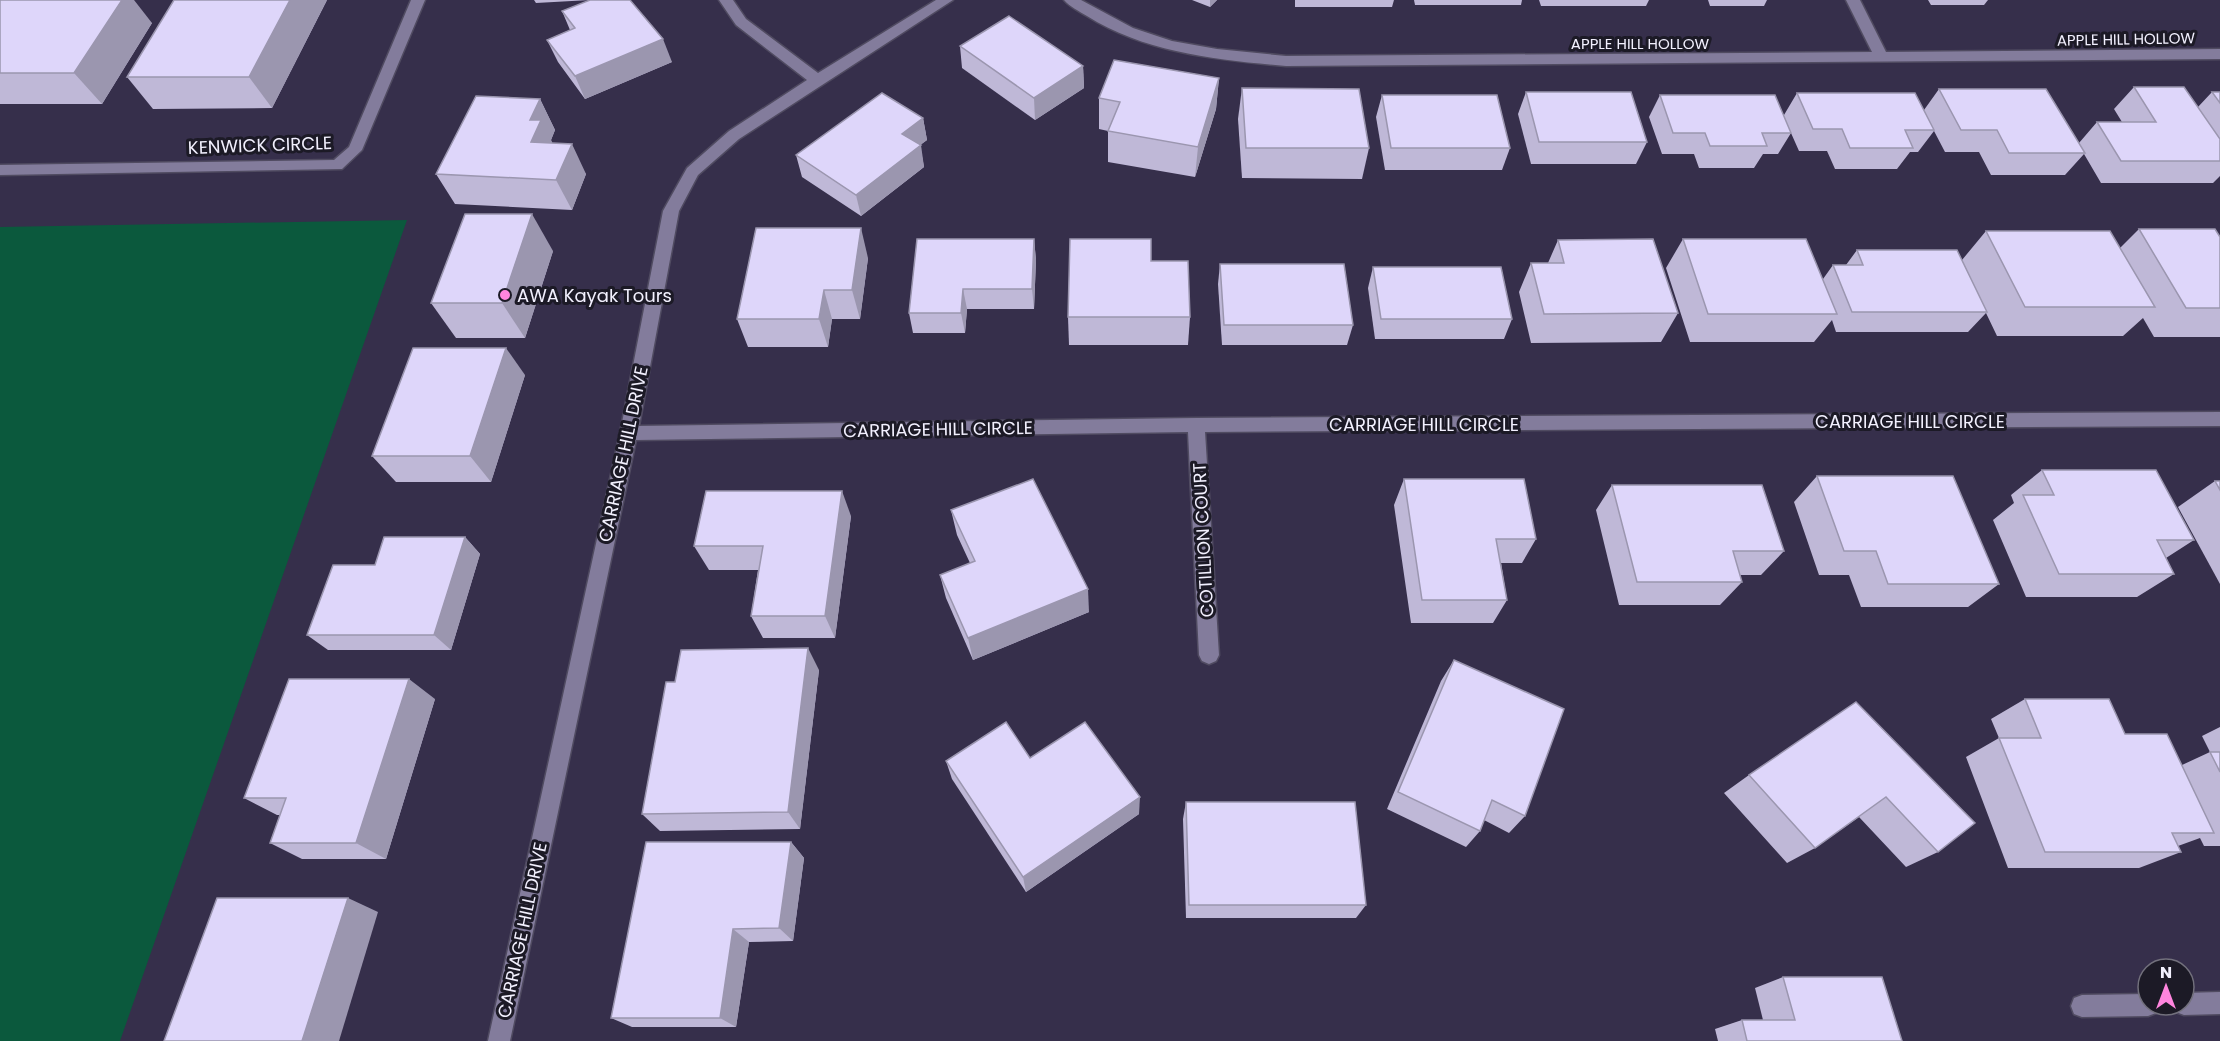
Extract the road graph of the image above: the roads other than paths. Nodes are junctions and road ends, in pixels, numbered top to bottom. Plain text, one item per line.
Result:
1 (418, 0) edge
2 (726, 0) edge
3 (946, 0) edge
4 (1071, 0) edge
5 (1853, 0) edge
6 (2220, 54) edge
7 (1882, 58) junction
8 (817, 80) junction
9 (0, 170) edge
10 (2220, 419) edge
11 (1196, 425) junction
12 (629, 433) junction
13 (1209, 655) dead end
14 (2196, 1004) edge
15 (2220, 1004) edge
16 (2136, 1005) edge
17 (2082, 1006) dead end
18 (499, 1041) edge

1 - 9 street, KENWICK CIRCLE
2 - 8 street
3 - 8 street, CARRIAGE HILL DRIVE
4 - 7 street, APPLE HILL HOLLOW
5 - 7 street
6 - 7 street, APPLE HILL HOLLOW
8 - 12 street, CARRIAGE HILL DRIVE
10 - 11 street, CARRIAGE HILL CIRCLE
11 - 12 street, CARRIAGE HILL CIRCLE
11 - 13 street, COTILLION COURT
12 - 18 street, CARRIAGE HILL DRIVE
14 - 15 street
16 - 17 street

